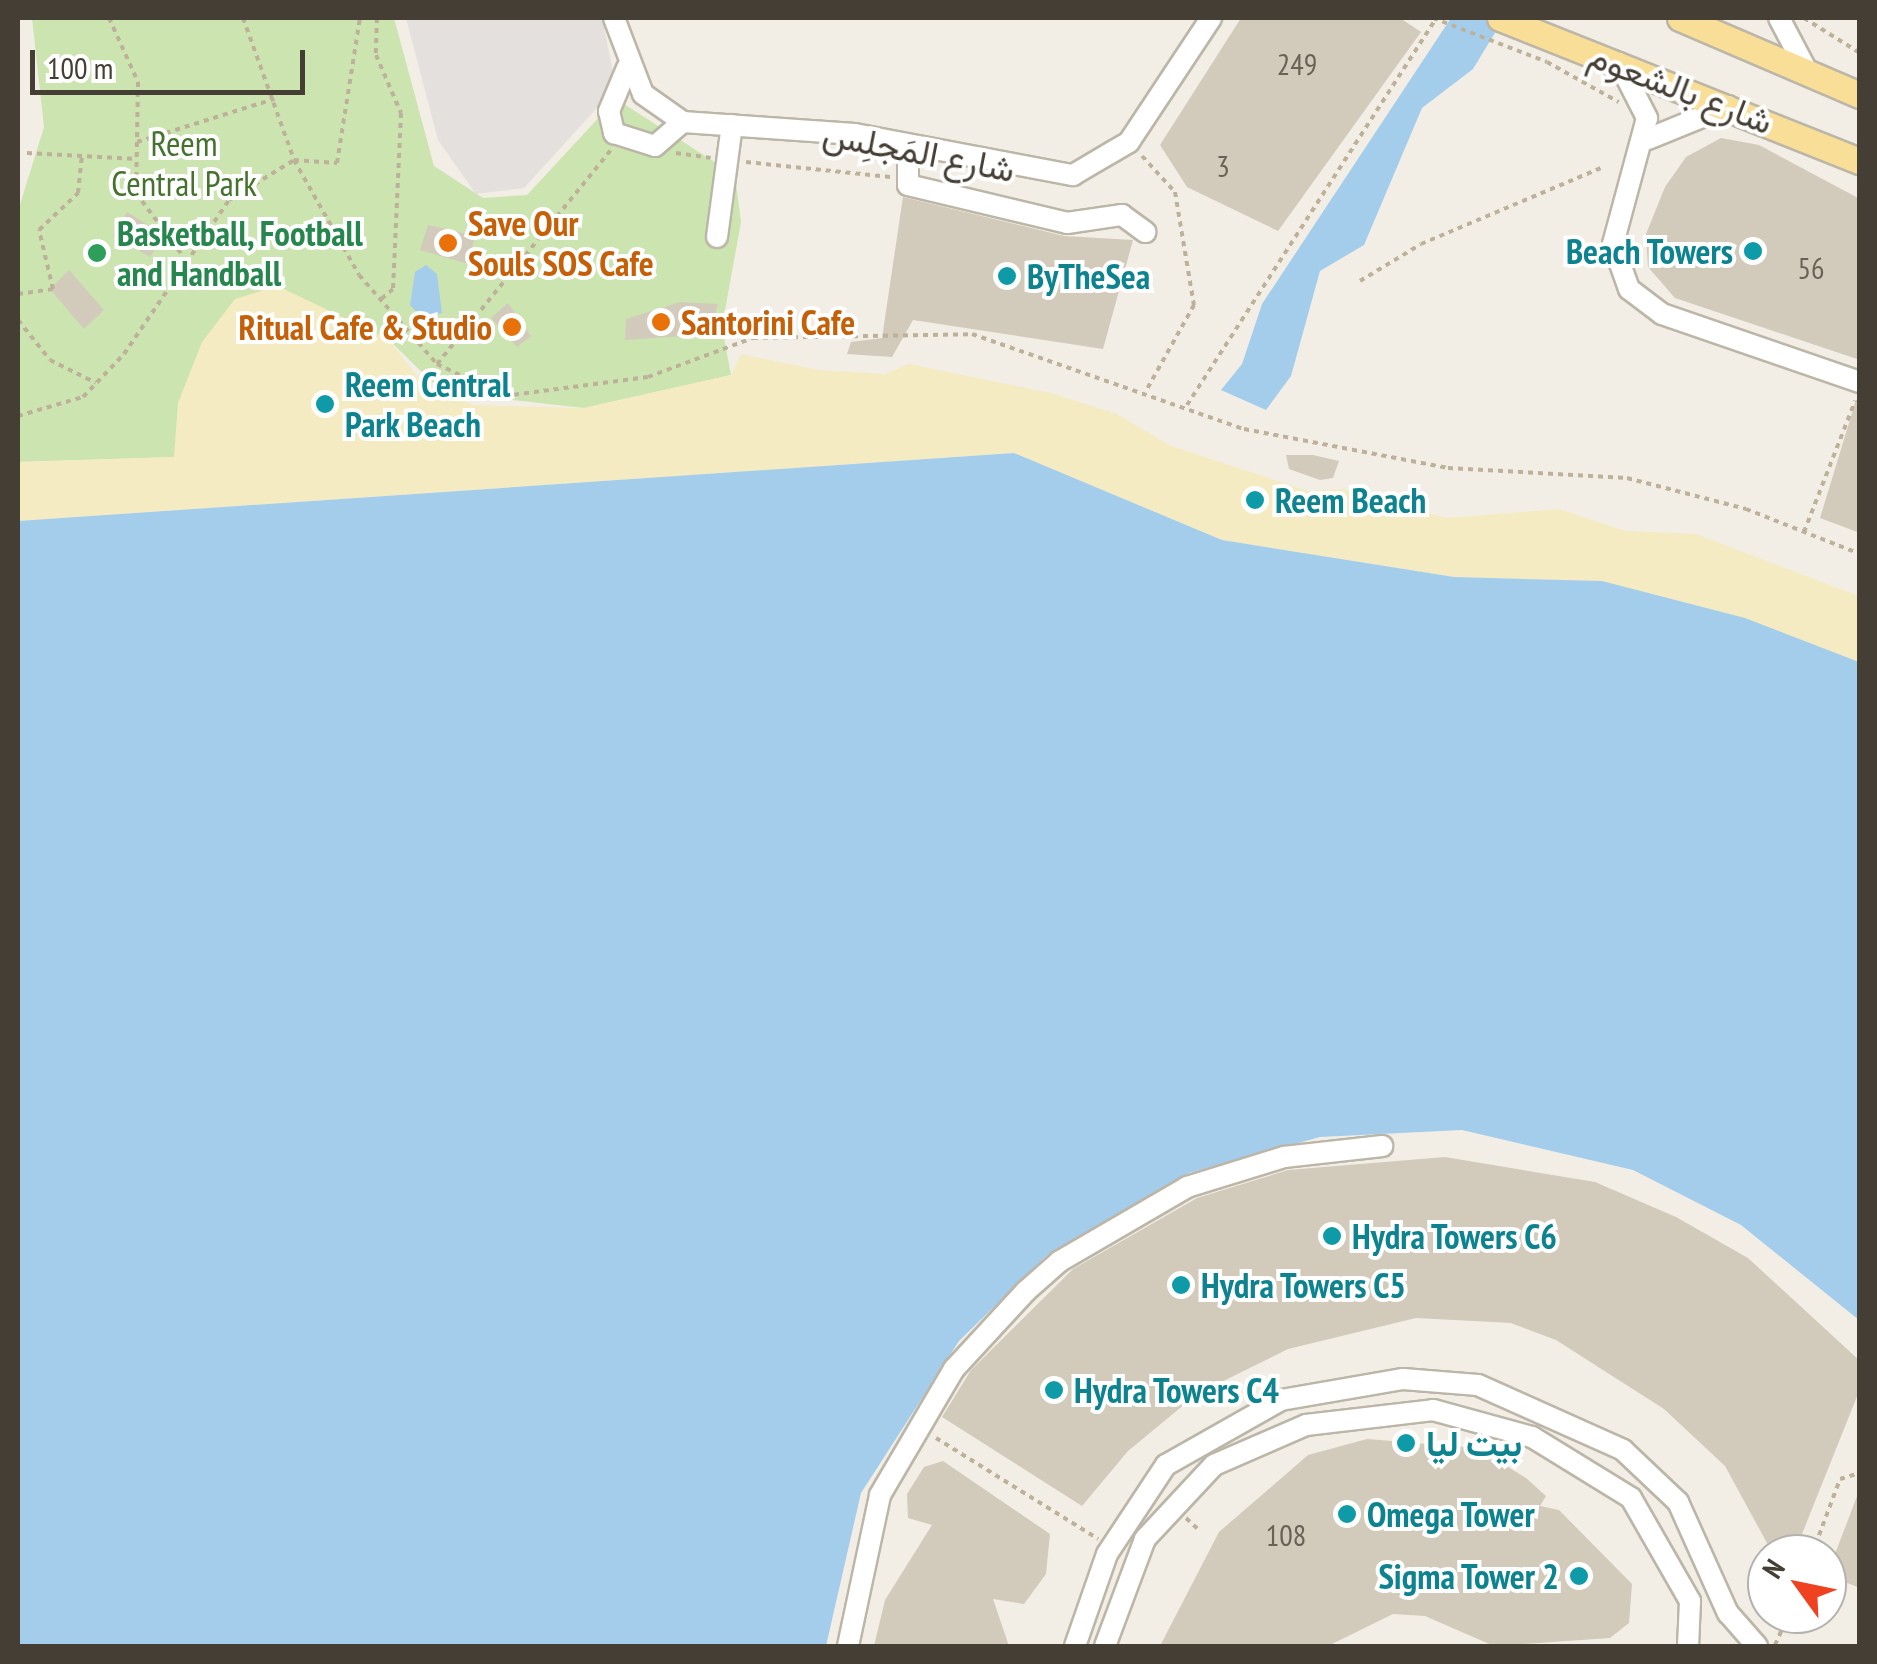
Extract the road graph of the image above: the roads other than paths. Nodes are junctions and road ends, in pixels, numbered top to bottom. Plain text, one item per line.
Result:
1 (614, 18) edge
2 (1211, 18) edge
3 (1500, 18) edge
4 (1680, 18) edge
5 (1780, 18) edge
6 (1618, 62) junction
7 (627, 68) junction
8 (1807, 71) junction
9 (1860, 95) edge
10 (1729, 106) junction
11 (683, 122) junction
12 (732, 125) junction
13 (1648, 139) junction
14 (908, 145) junction
15 (1860, 160) edge
16 (1144, 232) dead end
17 (717, 238) dead end
18 (1860, 382) edge
19 (1382, 1146) dead end
20 (848, 1646) edge
21 (1075, 1646) edge
22 (1105, 1646) edge
23 (1688, 1646) edge
24 (1757, 1646) edge

1 - 7 street
2 - 14 street, شارع المَجلِس
3 - 6 main road, شارع بالشعوم
4 - 8 main road, شارع بالشعوم
5 - 8 street
6 - 10 main road, شارع بالشعوم
6 - 13 street
7 - 11 street
7 - 11 street
8 - 9 main road, شارع بالشعوم
10 - 13 street
10 - 15 main road, شارع بالشعوم
11 - 12 street, شارع المَجلِس
12 - 14 street, شارع المَجلِس
12 - 17 street
13 - 18 street
14 - 16 street
19 - 20 street
21 - 24 street
22 - 23 street

